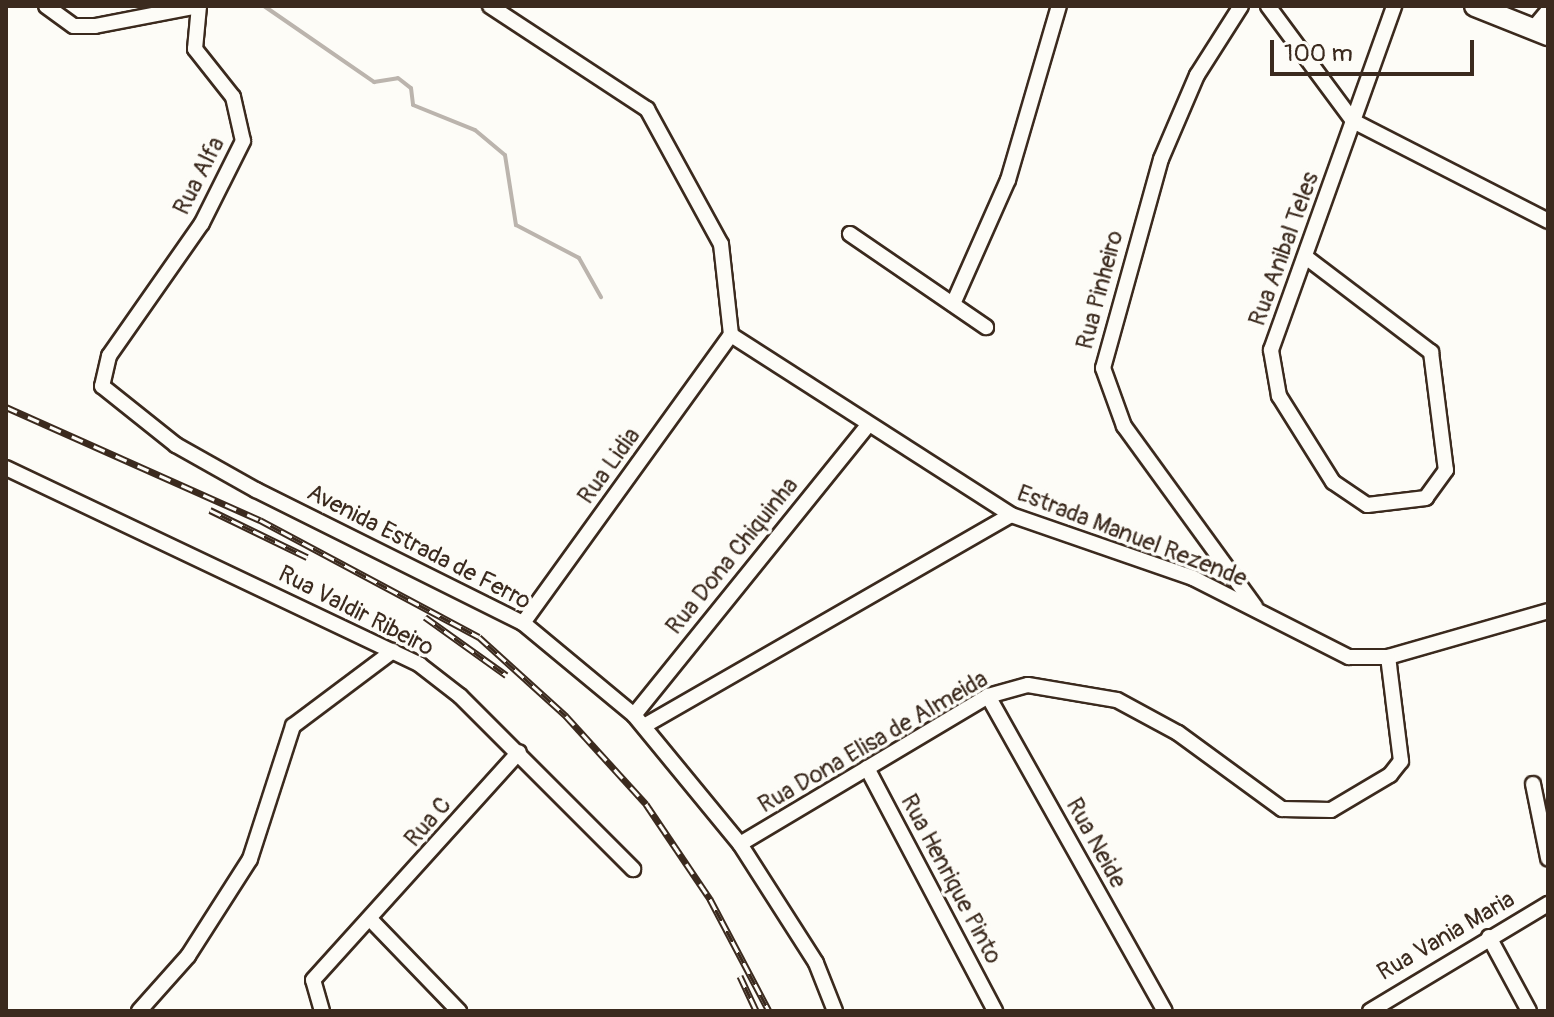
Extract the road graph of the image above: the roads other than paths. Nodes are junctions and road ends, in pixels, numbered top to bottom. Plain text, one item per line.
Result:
1 (46, 6) edge
2 (199, 6) edge
3 (490, 6) edge
4 (1059, 6) edge
5 (1241, 6) edge
6 (1268, 6) edge
7 (1394, 6) edge
8 (1475, 6) edge
9 (1548, 11) edge
10 (60, 12) edge
11 (1540, 33) edge
12 (1353, 121) junction
13 (1548, 221) edge
14 (850, 234) dead end
15 (1307, 258) junction
16 (953, 304) junction
17 (986, 327) dead end
18 (731, 335) junction
19 (109, 356) joint
20 (867, 426) junction
21 (6, 468) edge
22 (1011, 515) junction
23 (1257, 609) junction
24 (1548, 611) edge
25 (523, 623) junction
26 (393, 651) junction
27 (1388, 657) junction
28 (988, 696) junction
29 (639, 720) junction
30 (519, 752) junction
31 (867, 768) junction
32 (1533, 784) dead end
33 (740, 844) junction
34 (1548, 858) edge
35 (633, 869) dead end
36 (1548, 904) edge
37 (371, 920) junction
38 (1489, 937) junction
39 (139, 1011) edge
40 (322, 1011) edge
41 (459, 1011) edge
42 (835, 1011) edge
43 (995, 1011) edge
44 (1165, 1011) edge
45 (1370, 1011) edge
46 (1529, 1011) edge

1 - 10 street
2 - 10 street
2 - 19 street, Rua Alfa
3 - 18 street
4 - 16 street
5 - 23 street, Rua Pinheiro
6 - 12 street
7 - 12 street, Rua Anibal Teles
8 - 11 main road
9 - 11 street
12 - 13 street
12 - 15 street, Rua Anibal Teles
14 - 16 street
15 - 15 street, Rua Anibal Teles
16 - 17 street
18 - 20 street, Estrada Manuel Rezende
18 - 25 street, Rua Lidia
19 - 25 street, Avenida Estrada de Ferro
20 - 22 street, Estrada Manuel Rezende
20 - 29 street, Rua Dona Chiquinha
21 - 26 street, Rua Valdir Ribeiro
22 - 23 street, Estrada Manuel Rezende
22 - 29 street
23 - 27 street, Estrada Manuel Rezende
24 - 27 street, Estrada Manuel Rezende
25 - 29 street, Avenida Estrada de Ferro
26 - 30 street, Rua Valdir Ribeiro
26 - 39 street
27 - 28 street, Rua Dona Elisa de Almeida
28 - 31 street, Rua Dona Elisa de Almeida
28 - 44 street, Rua Neide
29 - 33 street, Avenida Estrada de Ferro
30 - 35 street, Rua Valdir Ribeiro
30 - 37 street, Rua C
31 - 33 street, Rua Dona Elisa de Almeida
31 - 43 street, Rua Henrique Pinto
32 - 34 street
33 - 42 street, Avenida Estrada de Ferro
36 - 38 street, Rua Vania Maria
37 - 40 street, Rua C
37 - 41 street
38 - 45 street, Rua Vania Maria
38 - 46 street

